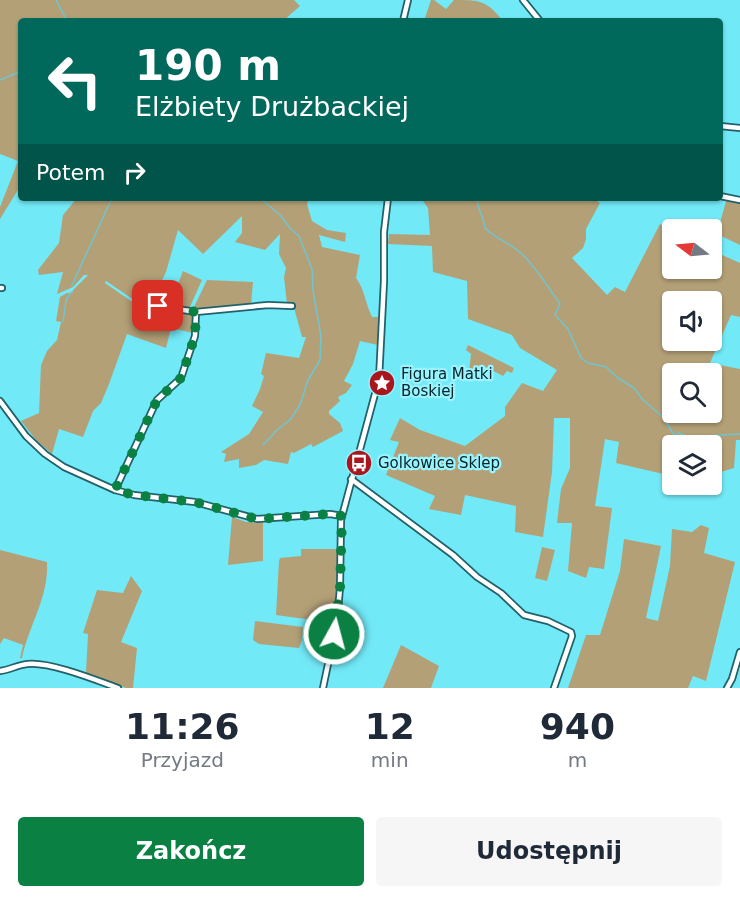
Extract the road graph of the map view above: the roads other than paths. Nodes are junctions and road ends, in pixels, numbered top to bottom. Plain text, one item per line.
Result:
1 (408, 0) edge
2 (523, 0) edge
3 (404, 18) edge
4 (538, 18) edge
5 (723, 126) edge
6 (740, 128) edge
7 (723, 197) edge
8 (740, 200) edge
9 (388, 201) edge
10 (158, 306) dead end
11 (292, 306) dead end
12 (196, 312) junction
13 (0, 401) edge
14 (351, 479) junction
15 (115, 490) junction
16 (342, 516) junction
17 (740, 652) edge
18 (0, 671) edge
19 (118, 688) edge
20 (323, 688) edge
21 (554, 688) edge
22 (727, 688) edge

1 - 3 street
2 - 4 street
5 - 6 street
7 - 8 street
9 - 14 street
10 - 12 street
11 - 12 street
12 - 15 street
13 - 15 street
14 - 16 street
14 - 21 street
15 - 16 street
16 - 20 street
17 - 22 street
18 - 19 street

